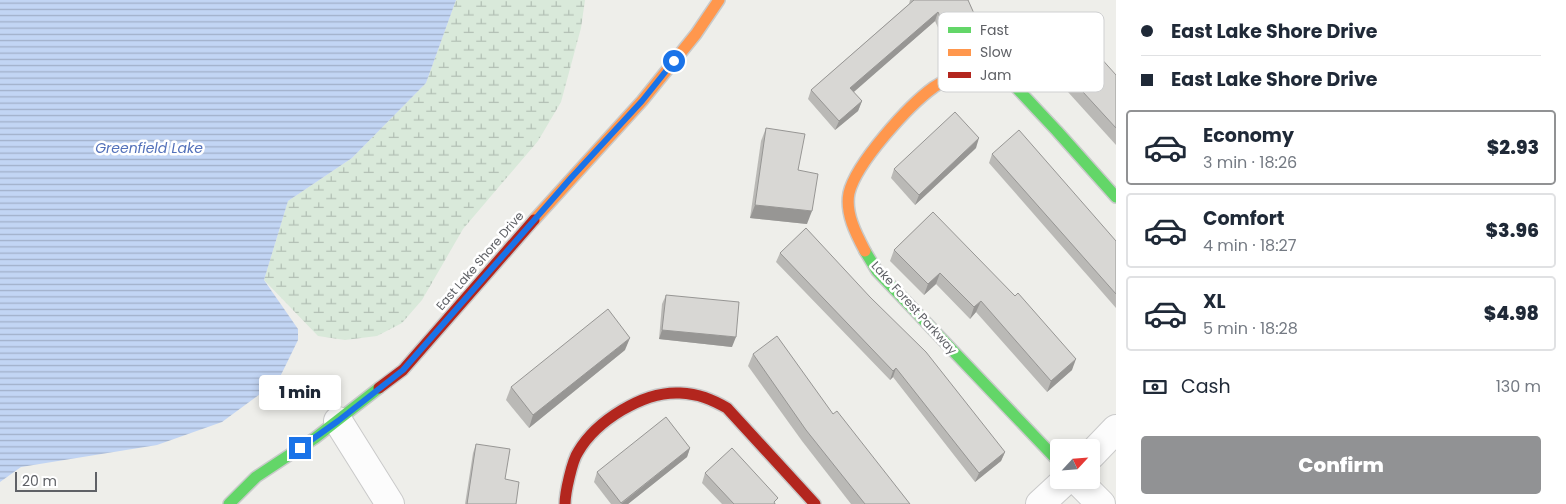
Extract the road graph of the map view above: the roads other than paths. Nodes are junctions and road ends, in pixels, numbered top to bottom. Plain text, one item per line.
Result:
1 (719, 0) edge
2 (938, 84) edge
3 (1020, 92) edge
4 (1116, 197) edge
5 (338, 421) junction
6 (1116, 429) edge
7 (1100, 446) edge
8 (1050, 453) edge
9 (1056, 489) edge
10 (1086, 489) edge
11 (229, 504) edge
12 (390, 504) edge
13 (565, 504) edge
14 (814, 504) edge
15 (1040, 504) edge
16 (1100, 504) edge

1 - 5 street, East Lake Shore Drive
2 - 8 street, Lake Forest Parkway
3 - 4 street, Lake Forest Parkway
5 - 11 street, East Lake Shore Drive
5 - 12 street
6 - 7 street
9 - 15 street
10 - 16 street
13 - 14 street

